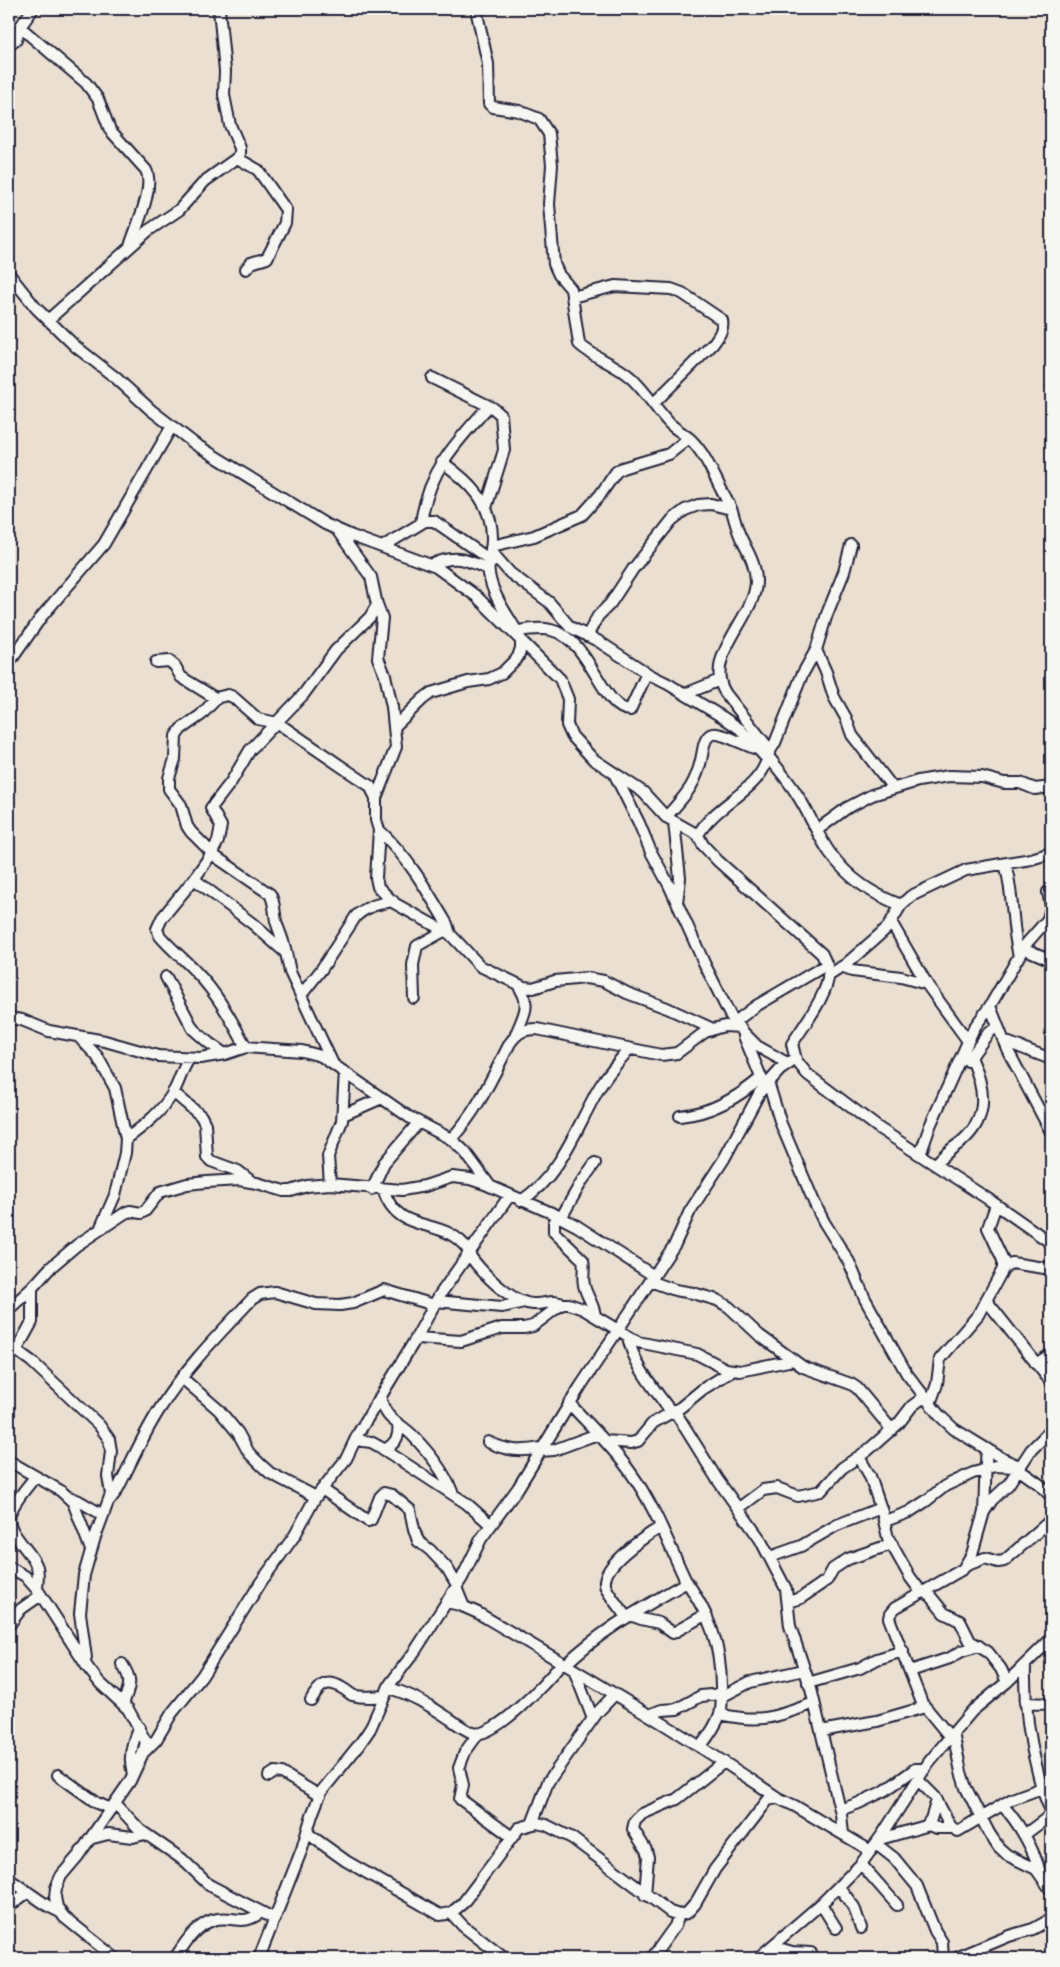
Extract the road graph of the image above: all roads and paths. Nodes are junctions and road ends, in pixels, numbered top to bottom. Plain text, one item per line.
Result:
1 (33, 9) edge
2 (219, 9) edge
3 (476, 9) edge
4 (20, 27) junction
5 (9, 45) edge
6 (237, 158) junction
7 (130, 246) junction
8 (246, 269) dead end
9 (9, 274) edge
10 (572, 297) junction
11 (48, 320) junction
12 (432, 378) dead end
13 (654, 403) junction
14 (489, 406) junction
15 (172, 426) junction
16 (689, 438) junction
17 (442, 462) junction
18 (486, 508) junction
19 (731, 509) junction
20 (421, 524) junction
21 (337, 529) junction
22 (851, 545) dead end
23 (382, 547) junction
24 (492, 547) junction
25 (489, 564) junction
26 (431, 565) junction
27 (510, 573) junction
28 (377, 604) junction
29 (517, 634) junction
30 (587, 636) junction
31 (816, 650) junction
32 (156, 662) dead end
33 (9, 664) edge
34 (646, 673) junction
35 (720, 680) junction
36 (685, 694) junction
37 (217, 698) junction
38 (287, 712) junction
39 (278, 723) junction
40 (394, 727) junction
41 (288, 730) junction
42 (757, 748) junction
43 (767, 756) junction
44 (614, 774) junction
45 (1051, 787) edge
46 (894, 788) junction
47 (376, 798) junction
48 (670, 820) junction
49 (379, 830) junction
50 (817, 830) junction
51 (698, 835) junction
52 (212, 853) junction
53 (1051, 853) edge
54 (1004, 864) junction
55 (194, 879) junction
56 (1048, 892) dead end
57 (393, 902) junction
58 (677, 904) junction
59 (901, 905) junction
60 (890, 922) junction
61 (447, 933) junction
62 (286, 952) junction
63 (1021, 952) junction
64 (1051, 960) edge
65 (826, 965) junction
66 (841, 967) junction
67 (828, 976) junction
68 (166, 977) dead end
69 (926, 984) junction
70 (518, 985) junction
71 (302, 994) junction
72 (414, 998) dead end
73 (990, 1006) junction
74 (9, 1018) edge
75 (954, 1020) junction
76 (739, 1026) junction
77 (998, 1027) junction
78 (974, 1028) junction
79 (713, 1029) junction
80 (516, 1034) junction
81 (78, 1036) junction
82 (968, 1041) junction
83 (1004, 1041) junction
84 (246, 1047) junction
85 (629, 1049) junction
86 (225, 1054) junction
87 (971, 1057) junction
88 (189, 1059) junction
89 (1051, 1059) edge
90 (792, 1061) junction
91 (333, 1064) junction
92 (345, 1072) junction
93 (955, 1073) junction
94 (765, 1082) junction
95 (173, 1092) junction
96 (382, 1098) junction
97 (343, 1115) junction
98 (680, 1116) dead end
99 (419, 1122) junction
100 (1051, 1132) edge
101 (126, 1139) junction
102 (451, 1139) junction
103 (920, 1155) junction
104 (595, 1163) dead end
105 (935, 1165) junction
106 (253, 1182) junction
107 (330, 1184) junction
108 (490, 1186) junction
109 (372, 1189) junction
110 (384, 1189) junction
111 (510, 1195) junction
112 (521, 1201) junction
113 (996, 1205) junction
114 (559, 1217) junction
115 (101, 1227) junction
116 (1051, 1243) edge
117 (469, 1252) junction
118 (1003, 1269) junction
119 (1051, 1269) edge
120 (652, 1278) junction
121 (32, 1288) junction
122 (986, 1300) junction
123 (524, 1302) junction
124 (435, 1303) junction
125 (564, 1304) junction
126 (9, 1309) edge
127 (595, 1316) junction
128 (617, 1331) junction
129 (628, 1337) junction
130 (417, 1338) junction
131 (13, 1348) edge
132 (1051, 1354) edge
133 (793, 1360) junction
134 (1036, 1364) junction
135 (732, 1370) junction
136 (182, 1378) junction
137 (1051, 1382) edge
138 (380, 1397) junction
139 (928, 1401) junction
140 (569, 1404) junction
141 (672, 1411) junction
142 (398, 1424) junction
143 (892, 1430) junction
144 (1051, 1430) edge
145 (602, 1438) junction
146 (355, 1440) junction
147 (488, 1442) dead end
148 (626, 1443) junction
149 (987, 1449) junction
150 (384, 1450) junction
151 (541, 1450) junction
152 (859, 1457) junction
153 (621, 1460) junction
154 (9, 1461) edge
155 (1019, 1468) junction
156 (984, 1470) junction
157 (35, 1477) junction
158 (319, 1492) junction
159 (453, 1494) junction
160 (1051, 1496) edge
161 (67, 1497) junction
162 (109, 1502) junction
163 (739, 1508) junction
164 (881, 1508) junction
165 (984, 1512) junction
166 (103, 1515) junction
167 (9, 1517) edge
168 (1051, 1520) edge
169 (884, 1521) junction
170 (491, 1526) junction
171 (661, 1527) junction
172 (892, 1544) junction
173 (91, 1550) junction
174 (770, 1557) junction
175 (965, 1566) junction
176 (9, 1567) edge
177 (687, 1582) junction
178 (457, 1585) junction
179 (924, 1592) junction
180 (39, 1593) junction
181 (446, 1602) junction
182 (788, 1602) junction
183 (464, 1607) junction
184 (705, 1615) junction
185 (628, 1616) junction
186 (9, 1625) edge
187 (1051, 1639) edge
188 (980, 1646) junction
189 (902, 1651) junction
190 (122, 1664) dead end
191 (1025, 1665) junction
192 (567, 1666) junction
193 (88, 1668) junction
194 (804, 1670) junction
195 (910, 1671) junction
196 (1007, 1682) junction
197 (808, 1683) junction
198 (387, 1692) junction
199 (616, 1694) junction
200 (721, 1696) junction
201 (311, 1700) dead end
202 (814, 1703) junction
203 (1025, 1703) junction
204 (123, 1704) junction
205 (1051, 1704) edge
206 (925, 1707) junction
207 (720, 1714) junction
208 (649, 1715) junction
209 (593, 1719) junction
210 (139, 1727) junction
211 (820, 1731) junction
212 (478, 1734) junction
213 (952, 1735) junction
214 (700, 1747) junction
215 (143, 1752) junction
216 (724, 1762) junction
217 (925, 1770) junction
218 (58, 1774) dead end
219 (133, 1774) junction
220 (269, 1776) dead end
221 (918, 1780) junction
222 (1042, 1788) junction
223 (320, 1796) junction
224 (778, 1798) junction
225 (937, 1800) junction
226 (1002, 1805) junction
227 (113, 1806) junction
228 (840, 1810) junction
229 (1051, 1810) edge
230 (1051, 1815) edge
231 (981, 1818) junction
232 (532, 1824) junction
233 (928, 1825) junction
234 (952, 1828) junction
235 (306, 1833) junction
236 (145, 1834) junction
237 (843, 1834) junction
238 (1024, 1835) junction
239 (512, 1837) junction
240 (89, 1840) junction
241 (876, 1844) junction
242 (861, 1864) junction
243 (1041, 1876) junction
244 (9, 1879) edge
245 (59, 1882) junction
246 (839, 1887) junction
247 (1051, 1890) edge
248 (28, 1892) junction
249 (645, 1895) junction
250 (38, 1899) junction
251 (821, 1904) junction
252 (897, 1905) dead end
253 (9, 1906) edge
254 (60, 1912) junction
255 (261, 1912) junction
256 (451, 1913) junction
257 (679, 1915) junction
258 (275, 1919) junction
259 (1051, 1919) edge
260 (836, 1928) dead end
261 (861, 1928) dead end
262 (772, 1946) junction
263 (810, 1953) dead end
264 (115, 1958) edge
265 (176, 1958) edge
266 (259, 1958) edge
267 (504, 1958) edge
268 (652, 1958) edge
269 (758, 1958) edge
270 (944, 1958) edge
271 (956, 1958) edge

1 - 4 street
2 - 6 street
3 - 10 street
4 - 5 street
4 - 7 street
6 - 7 street
6 - 8 street
7 - 11 street
9 - 11 street
10 - 13 street
10 - 13 street
11 - 15 street
12 - 14 street
13 - 16 street
14 - 17 street
14 - 18 street
15 - 21 street
15 - 33 street
16 - 19 street
16 - 24 street
17 - 18 street
17 - 20 street
18 - 24 street
19 - 30 street
19 - 35 street
20 - 23 street
20 - 25 street
21 - 23 street
21 - 28 street
22 - 31 street
23 - 26 street
24 - 25 street
24 - 27 street
25 - 26 street
25 - 27 street
25 - 29 street
26 - 29 street
27 - 30 street
28 - 38 street
28 - 40 street
29 - 34 street
29 - 40 street
29 - 44 street
30 - 34 street
31 - 43 street
31 - 46 street
32 - 37 street
34 - 36 street
35 - 36 street
35 - 43 street
36 - 42 street
37 - 39 street
37 - 52 street
38 - 39 street
38 - 41 street
39 - 41 street
39 - 52 street
40 - 47 street
41 - 47 street
42 - 43 street
42 - 48 street
43 - 50 street
43 - 51 street
44 - 48 street
44 - 58 street
45 - 46 street
46 - 50 street
47 - 49 street
48 - 51 street
48 - 58 street
49 - 57 street
49 - 61 street
50 - 59 street
51 - 65 street
52 - 55 street
52 - 62 street
53 - 54 street
54 - 59 street
54 - 63 street
55 - 62 street
55 - 84 street
56 - 63 street
57 - 61 street
57 - 71 street
58 - 76 street
59 - 60 street
60 - 66 street
60 - 69 street
61 - 70 street
61 - 72 street
62 - 71 street
63 - 64 street
63 - 73 street
65 - 67 street
65 - 76 street
66 - 67 street
66 - 69 street
67 - 90 street
68 - 86 street
69 - 75 street
70 - 79 street
70 - 80 street
71 - 91 street
73 - 77 street
73 - 78 street
74 - 81 street
75 - 78 street
75 - 82 street
76 - 79 street
76 - 90 street
76 - 94 street
77 - 83 street
77 - 87 street
78 - 82 street
79 - 85 street
80 - 85 street
80 - 102 street
81 - 88 street
81 - 101 street
82 - 93 street
83 - 89 street
83 - 100 street
84 - 86 street
84 - 91 street
85 - 112 street
86 - 88 street
87 - 93 street
87 - 105 street
88 - 95 street
90 - 94 street
90 - 103 street
91 - 92 street
92 - 96 street
92 - 97 street
93 - 103 street
94 - 98 street
94 - 120 street
94 - 139 street
95 - 101 street
95 - 106 street
96 - 97 street
96 - 99 street
97 - 107 street
99 - 102 street
99 - 109 street
101 - 115 street
102 - 108 street
103 - 105 street
104 - 114 street
105 - 113 street
106 - 107 street
106 - 115 street
107 - 109 street
108 - 110 street
108 - 111 street
109 - 110 street
110 - 117 street
111 - 112 street
111 - 117 street
112 - 114 street
113 - 116 street
113 - 118 street
114 - 120 street
114 - 127 street
115 - 121 street
117 - 123 street
117 - 124 street
118 - 119 street
118 - 122 street
120 - 128 street
120 - 133 street
121 - 126 street
121 - 131 street
122 - 134 street
122 - 139 street
123 - 124 street
123 - 125 street
124 - 130 street
124 - 136 street
125 - 127 street
125 - 130 street
127 - 128 street
128 - 129 street
128 - 140 street
129 - 135 street
129 - 141 street
130 - 138 street
131 - 162 street
132 - 134 street
133 - 135 street
133 - 143 street
134 - 137 street
135 - 141 street
136 - 158 street
136 - 162 street
138 - 142 street
138 - 146 street
139 - 143 street
139 - 149 street
140 - 145 street
140 - 151 street
141 - 148 street
141 - 163 street
142 - 150 street
142 - 159 street
143 - 152 street
144 - 155 street
145 - 148 street
145 - 151 street
145 - 153 street
146 - 150 street
146 - 158 street
147 - 151 street
148 - 153 street
149 - 155 street
149 - 156 street
150 - 159 street
151 - 170 street
152 - 163 street
152 - 164 street
153 - 171 street
154 - 157 street
155 - 156 street
155 - 160 street
155 - 165 street
156 - 165 street
156 - 169 street
157 - 161 street
157 - 167 street
158 - 178 street
158 - 215 street
159 - 170 street
161 - 166 street
161 - 173 street
162 - 166 street
163 - 174 street
164 - 169 street
164 - 174 street
165 - 175 street
166 - 173 street
167 - 180 street
168 - 175 street
169 - 172 street
170 - 178 street
171 - 177 street
171 - 185 street
172 - 179 street
172 - 182 street
173 - 193 street
174 - 182 street
175 - 179 street
176 - 180 street
177 - 184 street
177 - 185 street
178 - 181 street
178 - 183 street
179 - 188 street
179 - 189 street
180 - 186 street
180 - 193 street
181 - 183 street
181 - 198 street
182 - 194 street
183 - 192 street
184 - 185 street
184 - 200 street
185 - 192 street
187 - 191 street
188 - 195 street
188 - 196 street
189 - 195 street
189 - 197 street
190 - 204 street
191 - 196 street
191 - 203 street
192 - 199 street
192 - 209 street
192 - 212 street
193 - 204 street
194 - 197 street
194 - 200 street
195 - 206 street
196 - 213 street
197 - 202 street
198 - 201 street
198 - 212 street
198 - 223 street
199 - 208 street
199 - 209 street
200 - 207 street
200 - 208 street
202 - 207 street
202 - 211 street
203 - 205 street
203 - 222 street
204 - 210 street
206 - 211 street
206 - 213 street
207 - 214 street
208 - 214 street
209 - 232 street
210 - 215 street
210 - 219 street
211 - 228 street
212 - 239 street
213 - 217 street
213 - 231 street
214 - 216 street
215 - 219 street
216 - 224 street
216 - 249 street
217 - 221 street
217 - 228 street
218 - 227 street
219 - 227 street
220 - 223 street
221 - 225 street
221 - 241 street
222 - 226 street
222 - 229 street
223 - 235 street
224 - 237 street
224 - 257 street
225 - 233 street
225 - 234 street
226 - 231 street
226 - 238 street
227 - 236 street
227 - 240 street
228 - 237 street
230 - 238 street
231 - 234 street
231 - 243 street
232 - 239 street
232 - 249 street
233 - 234 street
233 - 241 street
235 - 256 street
235 - 258 street
236 - 240 street
236 - 255 street
237 - 241 street
238 - 243 street
239 - 256 street
240 - 245 street
241 - 242 street
241 - 270 street
242 - 246 street
242 - 252 street
243 - 247 street
244 - 248 street
245 - 250 street
245 - 254 street
246 - 251 street
246 - 261 street
248 - 250 street
248 - 253 street
249 - 257 street
250 - 254 street
251 - 260 street
251 - 262 street
254 - 264 street
255 - 258 street
255 - 265 street
256 - 267 street
257 - 268 street
258 - 266 street
259 - 271 street
262 - 263 street
262 - 269 street

